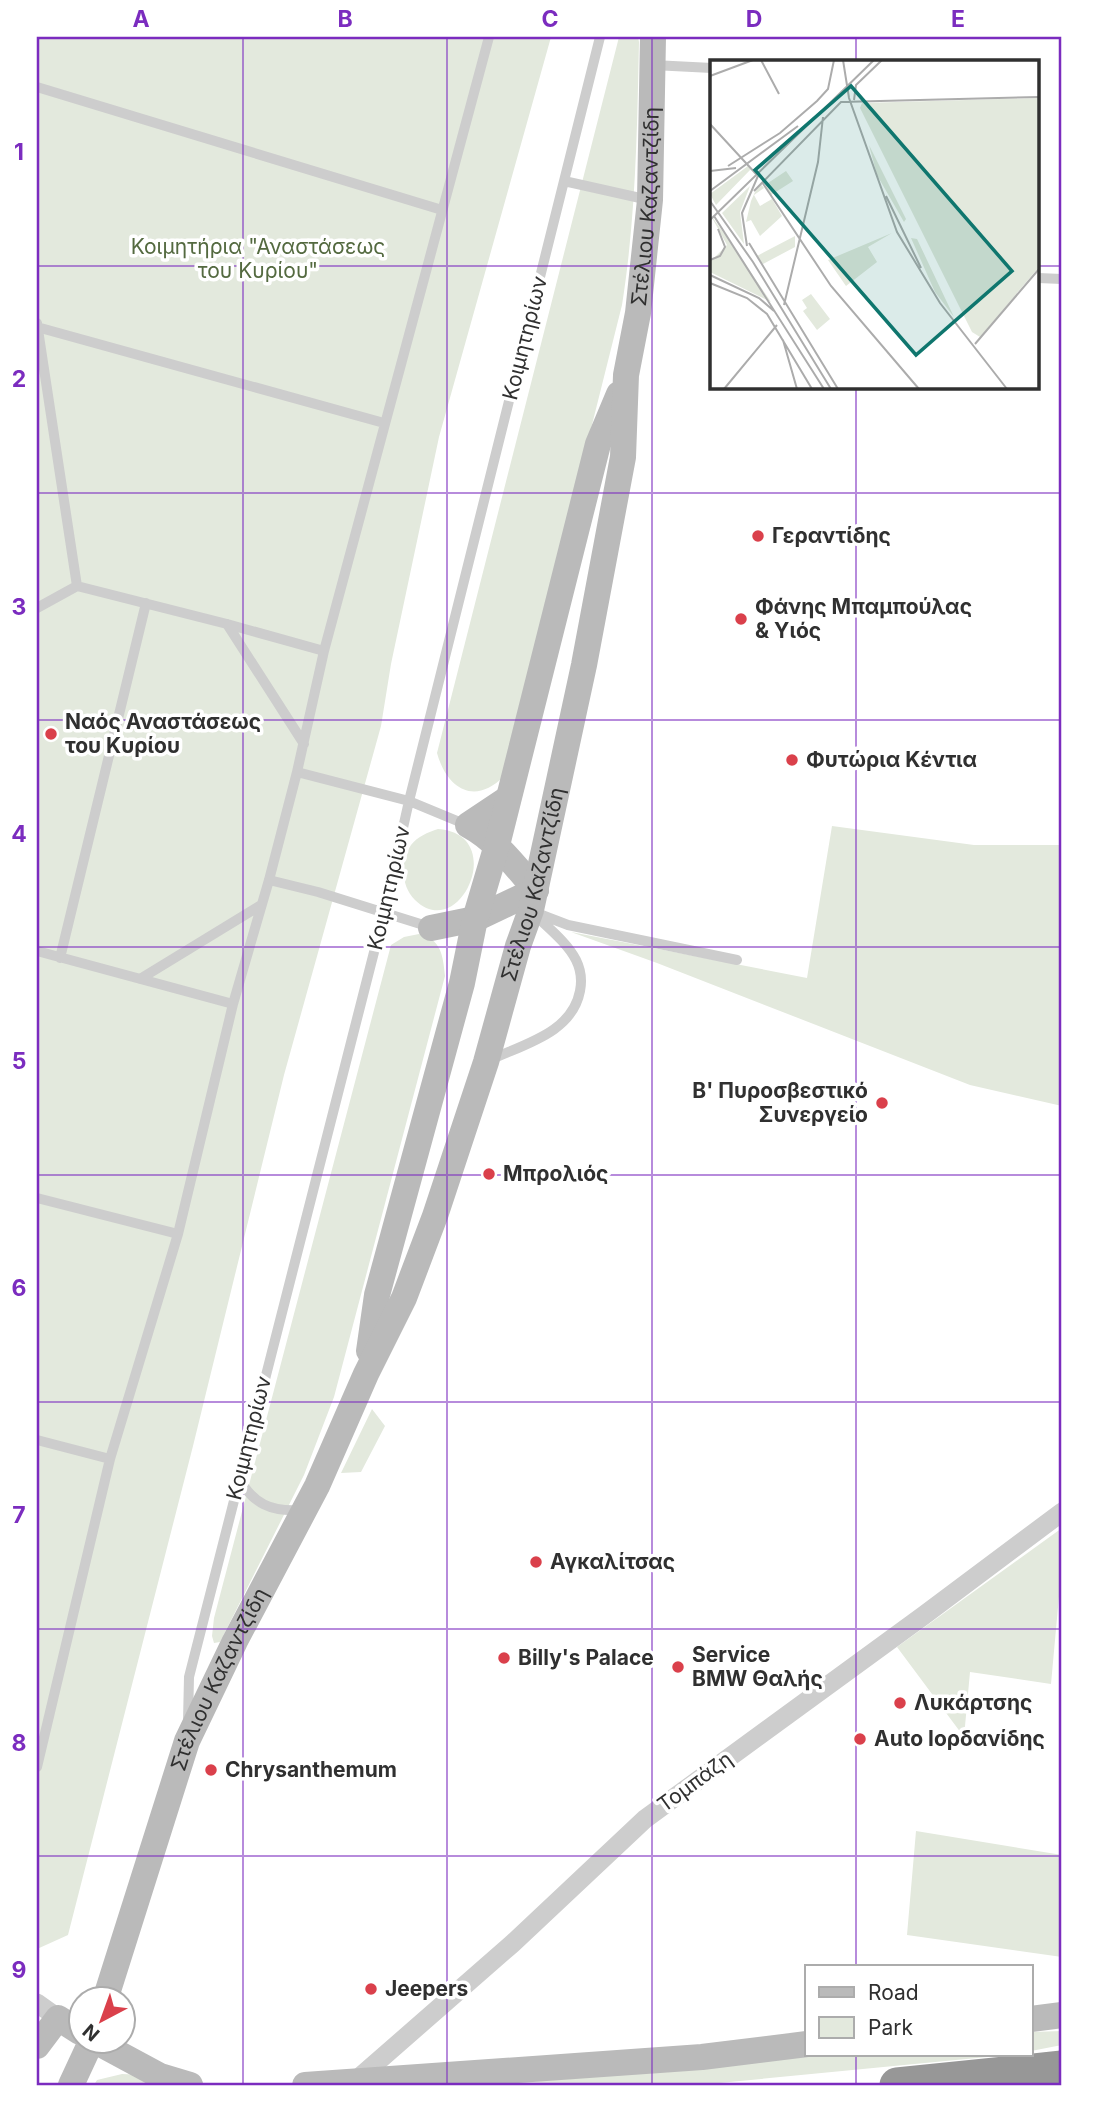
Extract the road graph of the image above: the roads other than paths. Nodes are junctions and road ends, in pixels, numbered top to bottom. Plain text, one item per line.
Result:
1 (489, 37) edge
2 (600, 37) edge
3 (653, 37) edge
4 (652, 65) junction
5 (710, 68) edge
6 (37, 87) edge
7 (564, 181) junction
8 (650, 200) junction
9 (442, 210) junction
10 (1040, 278) edge
11 (1062, 279) edge
12 (37, 320) edge
13 (37, 326) edge
14 (626, 375) junction
15 (384, 423) junction
16 (76, 586) junction
17 (146, 603) junction
18 (37, 608) edge
19 (227, 624) junction
20 (324, 651) junction
21 (304, 744) junction
22 (297, 772) junction
23 (507, 800) junction
24 (409, 801) junction
25 (468, 825) junction
26 (497, 845) junction
27 (269, 880) junction
28 (533, 900) junction
29 (261, 905) junction
30 (384, 914) junction
31 (475, 919) junction
32 (431, 928) junction
33 (37, 951) edge
34 (60, 958) junction
35 (737, 961) dead end
36 (140, 979) junction
37 (462, 983) junction
38 (233, 1004) junction
39 (486, 1062) junction
40 (37, 1198) edge
41 (178, 1234) junction
42 (366, 1374) junction
43 (37, 1440) edge
44 (110, 1459) junction
45 (238, 1477) junction
46 (304, 1510) junction
47 (1062, 1512) edge
48 (187, 1741) junction
49 (37, 1767) edge
50 (109, 1986) edge
51 (47, 2010) edge
52 (1062, 2015) edge
53 (1032, 2019) edge
54 (66, 2023) edge
55 (805, 2044) edge
56 (37, 2046) edge
57 (84, 2056) edge
58 (123, 2056) edge
59 (1062, 2068) edge
60 (353, 2083) junction
61 (71, 2085) edge
62 (190, 2085) edge
63 (305, 2085) edge
64 (897, 2085) edge

1 - 9 lane
2 - 7 lane, Κοιμητηρίων
3 - 4 main road, Στέλιου Καζαντζίδη
4 - 5 lane
4 - 8 main road, Στέλιου Καζαντζίδη
6 - 9 lane
7 - 8 lane
7 - 24 lane, Κοιμητηρίων
8 - 14 main road, Στέλιου Καζαντζίδη
9 - 15 lane
10 - 11 lane
12 - 13 lane
13 - 15 lane
13 - 16 lane
14 - 23 main road, Στέλιου Καζαντζίδη
14 - 28 main road, Στέλιου Καζαντζίδη
15 - 20 lane
16 - 17 lane
16 - 18 lane
17 - 19 lane
17 - 34 lane
19 - 20 lane
19 - 21 lane
20 - 21 lane
21 - 22 lane
22 - 24 lane
22 - 27 lane
23 - 25 main road
23 - 26 main road, Στέλιου Καζαντζίδη
24 - 25 lane
24 - 30 lane, Κοιμητηρίων
25 - 26 main road
26 - 28 main road
26 - 31 main road, Στέλιου Καζαντζίδη
27 - 29 lane
27 - 30 lane
28 - 31 main road
28 - 35 lane
28 - 39 main road, Στέλιου Καζαντζίδη
28 - 39 lane
29 - 36 lane
29 - 38 lane
30 - 32 lane
30 - 45 lane, Κοιμητηρίων
31 - 32 main road
31 - 37 main road, Στέλιου Καζαντζίδη
32 - 37 main road
33 - 34 lane
34 - 36 lane
36 - 38 lane
37 - 42 main road, Στέλιου Καζαντζίδη
38 - 41 lane
39 - 42 main road, Στέλιου Καζαντζίδη
40 - 41 lane
41 - 44 lane
42 - 46 main road, Στέλιου Καζαντζίδη
43 - 44 lane
44 - 49 lane
45 - 46 lane
45 - 48 lane, Κοιμητηρίων
46 - 48 main road, Στέλιου Καζαντζίδη
47 - 60 street, Τομπάζη
48 - 50 main road, Στέλιου Καζαντζίδη
51 - 54 main road
51 - 56 main road
52 - 53 main road
55 - 60 main road
57 - 61 main road
58 - 62 main road
59 - 64 highway
60 - 63 main road

